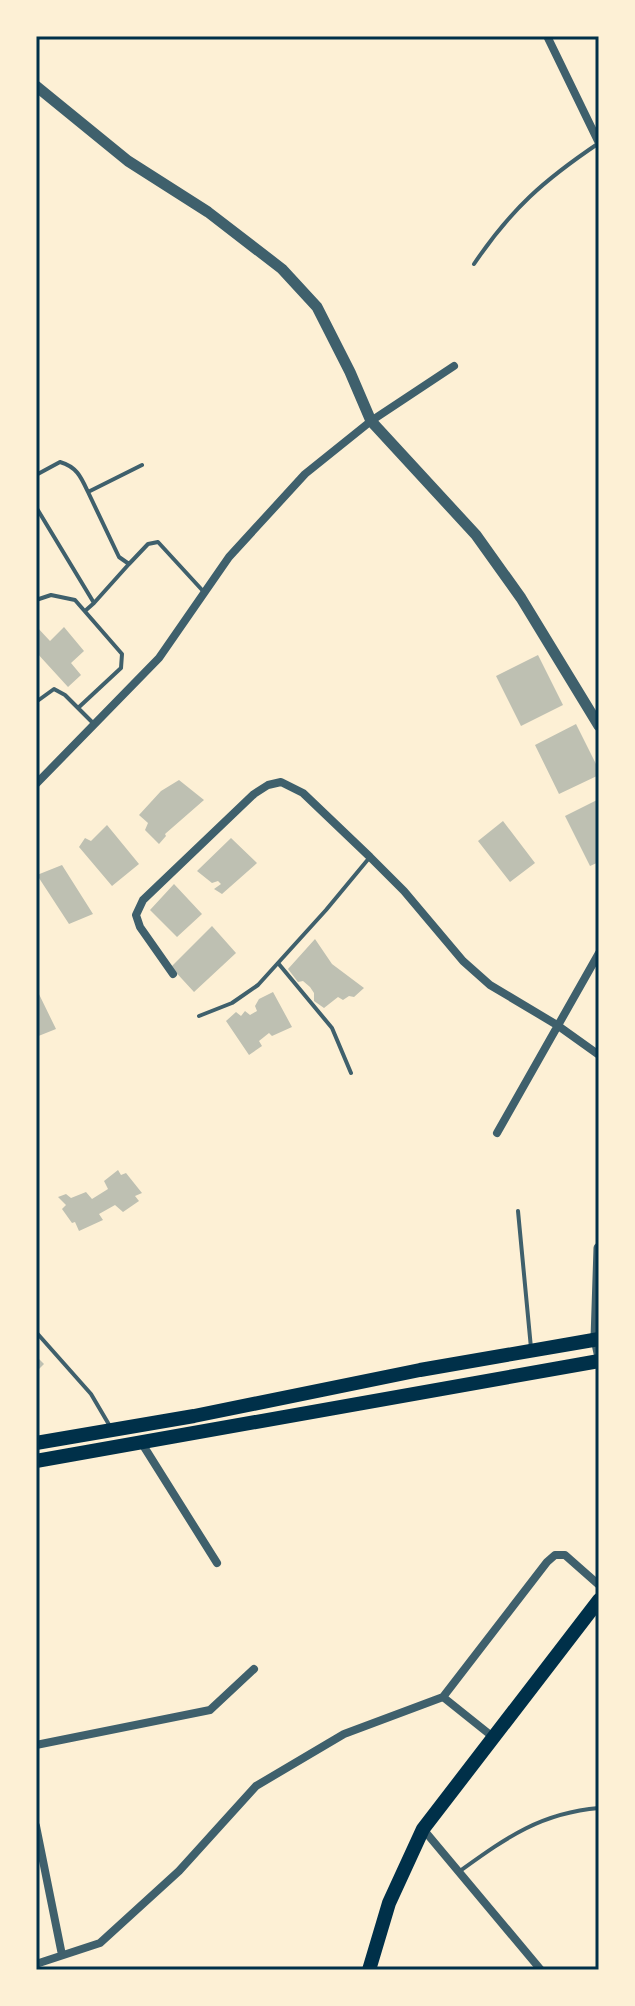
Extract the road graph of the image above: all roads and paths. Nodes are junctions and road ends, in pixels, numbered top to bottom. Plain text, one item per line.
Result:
1 (547, 36) edge
2 (36, 86) edge
3 (599, 143) edge
4 (474, 264) dead end
5 (454, 366) dead end
6 (371, 421) junction
7 (142, 465) dead end
8 (36, 475) edge
9 (88, 492) junction
10 (36, 507) edge
11 (129, 564) junction
12 (205, 593) junction
13 (36, 600) edge
14 (94, 603) junction
15 (85, 611) junction
16 (36, 702) edge
17 (78, 708) junction
18 (94, 724) junction
19 (599, 726) edge
20 (36, 784) edge
21 (370, 857) junction
22 (599, 953) edge
23 (278, 963) junction
24 (173, 974) dead end
25 (199, 1016) dead end
26 (557, 1025) junction
27 (599, 1055) edge
28 (351, 1073) dead end
29 (497, 1133) dead end
30 (518, 1211) dead end
31 (599, 1248) edge
32 (36, 1332) edge
33 (598, 1344) edge
34 (531, 1350) junction
35 (599, 1361) edge
36 (112, 1430) junction
37 (140, 1441) junction
38 (36, 1443) edge
39 (36, 1461) edge
40 (217, 1563) dead end
41 (599, 1585) edge
42 (599, 1600) edge
43 (254, 1669) dead end
44 (443, 1697) junction
45 (493, 1737) junction
46 (36, 1745) edge
47 (599, 1808) edge
48 (36, 1826) edge
49 (423, 1829) junction
50 (458, 1872) junction
51 (62, 1955) junction
52 (36, 1964) edge
53 (372, 1968) edge
54 (541, 1970) edge

1 - 3 street
2 - 6 street
3 - 4 lane
5 - 6 street
6 - 12 street
6 - 19 street
7 - 9 lane
8 - 9 lane
9 - 11 lane
10 - 14 lane
11 - 12 lane
11 - 14 lane
12 - 18 street
13 - 15 lane
14 - 15 lane
15 - 17 lane
16 - 17 lane
17 - 18 lane
18 - 20 street
21 - 23 lane
21 - 24 street
21 - 26 street
22 - 26 street
23 - 25 lane
23 - 28 lane
26 - 27 street
26 - 29 street
30 - 34 lane
31 - 33 street
32 - 36 lane
33 - 34 main road
34 - 36 main road
35 - 37 main road
36 - 38 main road
37 - 39 main road
37 - 40 street
41 - 44 street
42 - 45 main road
43 - 46 street
44 - 45 street
44 - 51 street
45 - 49 main road
47 - 50 lane
48 - 51 street
49 - 50 street
49 - 53 main road
50 - 54 street
51 - 52 street

